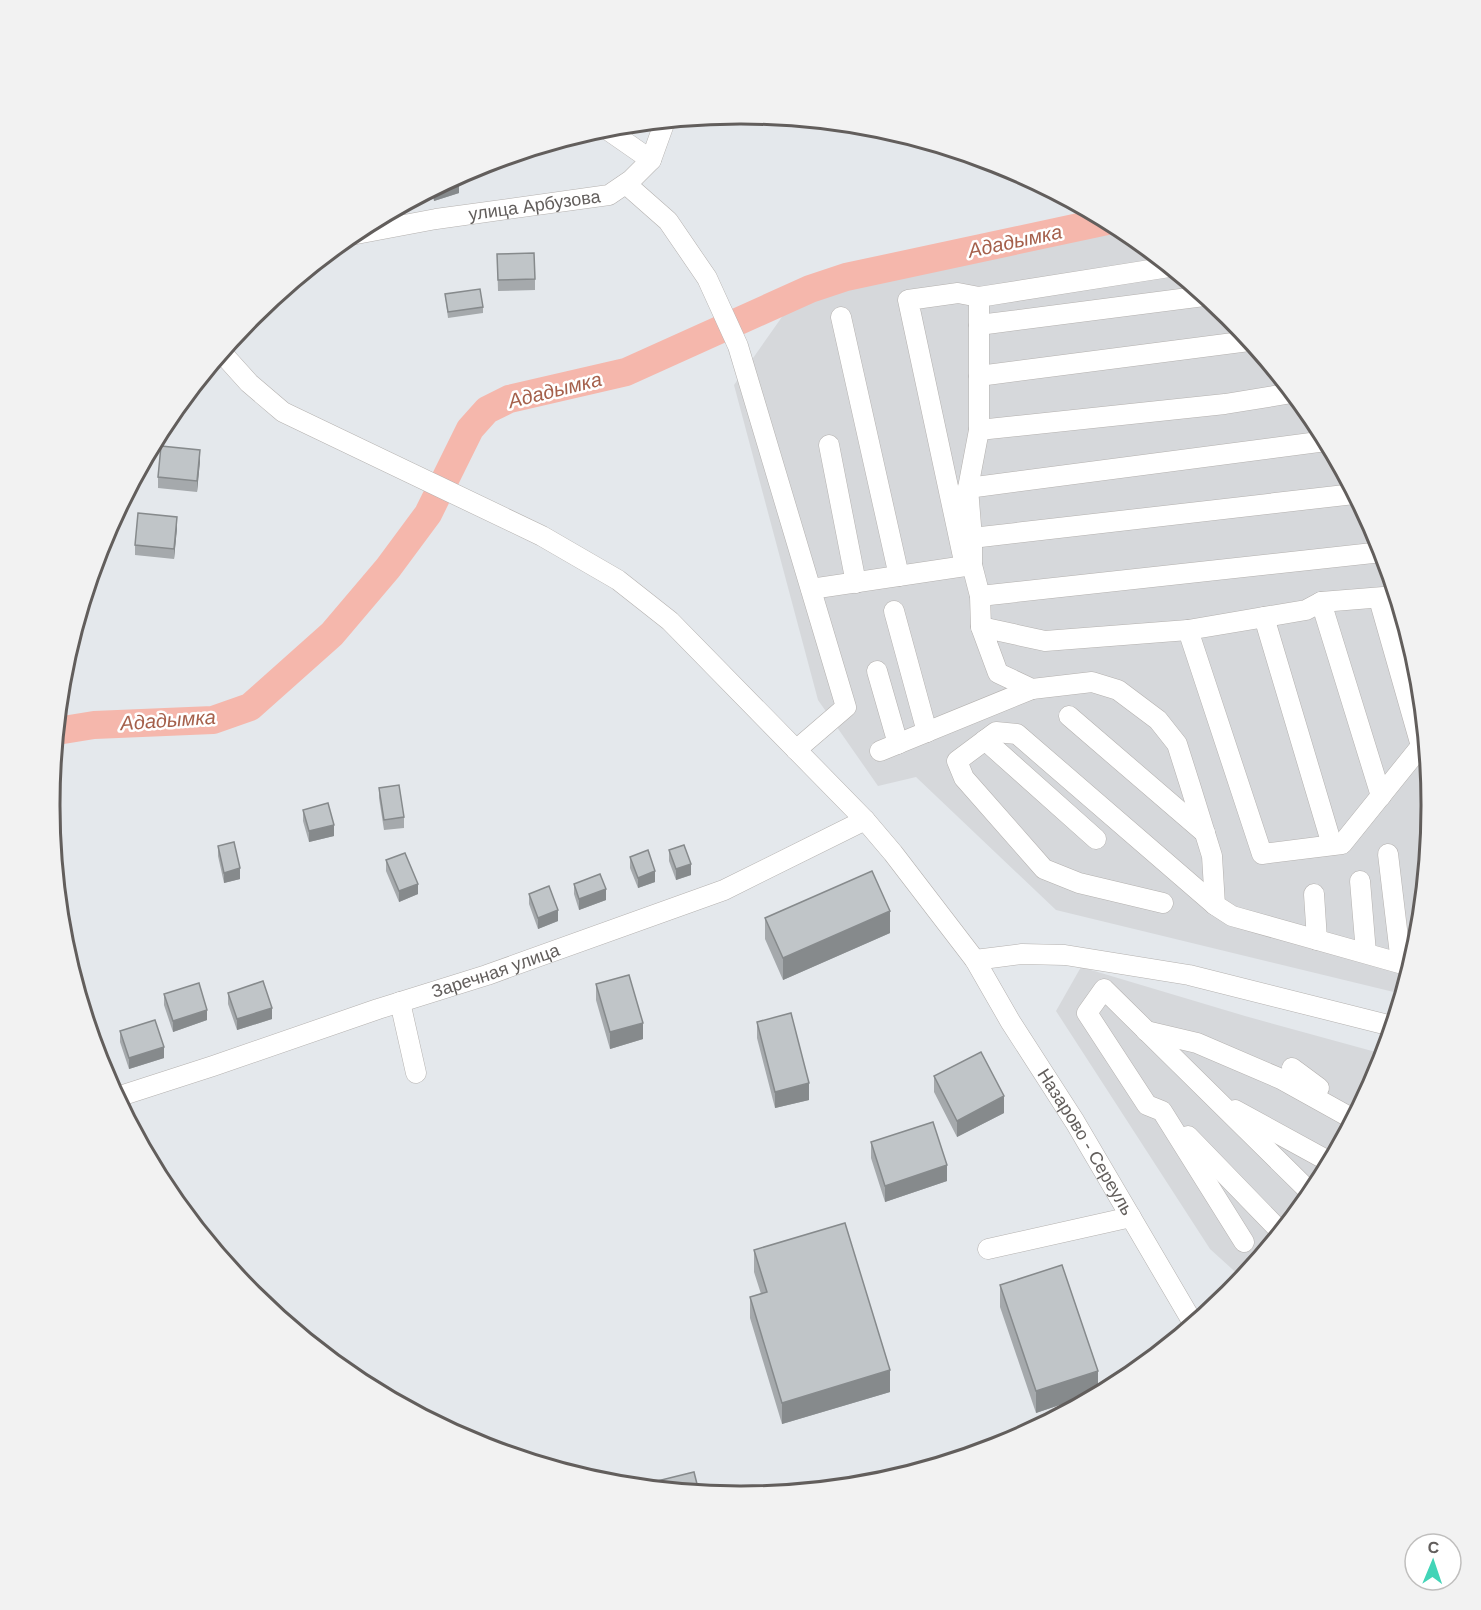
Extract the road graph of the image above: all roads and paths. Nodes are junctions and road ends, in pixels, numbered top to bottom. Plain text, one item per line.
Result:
1 (662, 129) edge
2 (617, 136) edge
3 (651, 160) junction
4 (626, 184) junction
5 (377, 230) edge
6 (1159, 269) edge
7 (979, 297) junction
8 (1194, 297) edge
9 (841, 317) dead end
10 (979, 325) junction
11 (1239, 342) edge
12 (227, 359) edge
13 (979, 376) junction
14 (1283, 395) edge
15 (979, 430) junction
16 (1316, 442) edge
17 (829, 445) dead end
18 (968, 488) junction
19 (1346, 495) edge
20 (972, 538) junction
21 (1372, 553) edge
22 (968, 565) junction
23 (899, 576) junction
24 (856, 583) junction
25 (811, 590) junction
26 (980, 596) junction
27 (1387, 597) edge
28 (1321, 602) junction
29 (894, 611) dead end
30 (1264, 617) junction
31 (981, 627) junction
32 (1188, 630) junction
33 (877, 671) dead end
34 (1032, 689) junction
35 (1413, 703) edge
36 (1068, 716) dead end
37 (927, 732) junction
38 (985, 740) junction
39 (1419, 749) edge
40 (796, 750) junction
41 (1381, 796) junction
42 (865, 820) junction
43 (1205, 833) junction
44 (1096, 839) dead end
45 (1332, 845) junction
46 (1388, 854) dead end
47 (1360, 880) dead end
48 (1314, 894) dead end
49 (1163, 903) dead end
50 (1215, 905) junction
51 (1317, 940) junction
52 (1366, 953) junction
53 (1404, 954) edge
54 (975, 960) junction
55 (1402, 964) edge
56 (400, 1002) junction
57 (1385, 1024) edge
58 (1146, 1030) junction
59 (1197, 1043) junction
60 (1292, 1068) dead end
61 (416, 1074) dead end
62 (1249, 1080) dead end
63 (125, 1094) edge
64 (1214, 1098) junction
65 (1162, 1111) junction
66 (1348, 1112) edge
67 (1347, 1113) edge
68 (1322, 1158) edge
69 (1304, 1186) edge
70 (1131, 1217) junction
71 (1275, 1226) edge
72 (1244, 1242) dead end
73 (988, 1249) dead end
74 (1189, 1317) edge

1 - 3 street
2 - 3 street
3 - 4 street, улица Арбузова
4 - 5 street, улица Арбузова
4 - 25 street
6 - 7 street
7 - 10 street
7 - 22 street
8 - 10 street
9 - 23 street
10 - 13 street
11 - 13 street
12 - 40 street, Назарово - Сереуль
13 - 15 street
14 - 15 street
15 - 18 street
16 - 18 street
17 - 24 street
18 - 20 street
19 - 20 street
20 - 22 street
21 - 26 street
22 - 23 street
22 - 26 street
23 - 24 street
24 - 25 street
25 - 40 street
26 - 31 street
27 - 28 street
27 - 35 street
28 - 30 street
28 - 41 street
29 - 37 street
30 - 32 street
30 - 45 street
31 - 32 street
31 - 34 street
32 - 45 street
33 - 37 street
34 - 37 street
34 - 43 street
36 - 43 street
38 - 44 street
38 - 49 street
38 - 50 street
39 - 41 street
40 - 42 street, Назарово - Сереуль
41 - 45 street
42 - 54 street, Назарово - Сереуль
42 - 56 street, Заречная улица
43 - 50 street
46 - 53 street
47 - 52 street
48 - 51 street
50 - 51 street
51 - 52 street
52 - 55 street
54 - 57 street
54 - 70 street, Назарово - Сереуль
56 - 61 street
56 - 63 street, Заречная улица
58 - 59 street
58 - 64 street
58 - 65 street
59 - 62 street
59 - 67 street
60 - 66 street
64 - 68 street
64 - 69 street
65 - 71 street
65 - 72 street
70 - 73 street
70 - 74 street, Назарово - Сереуль

